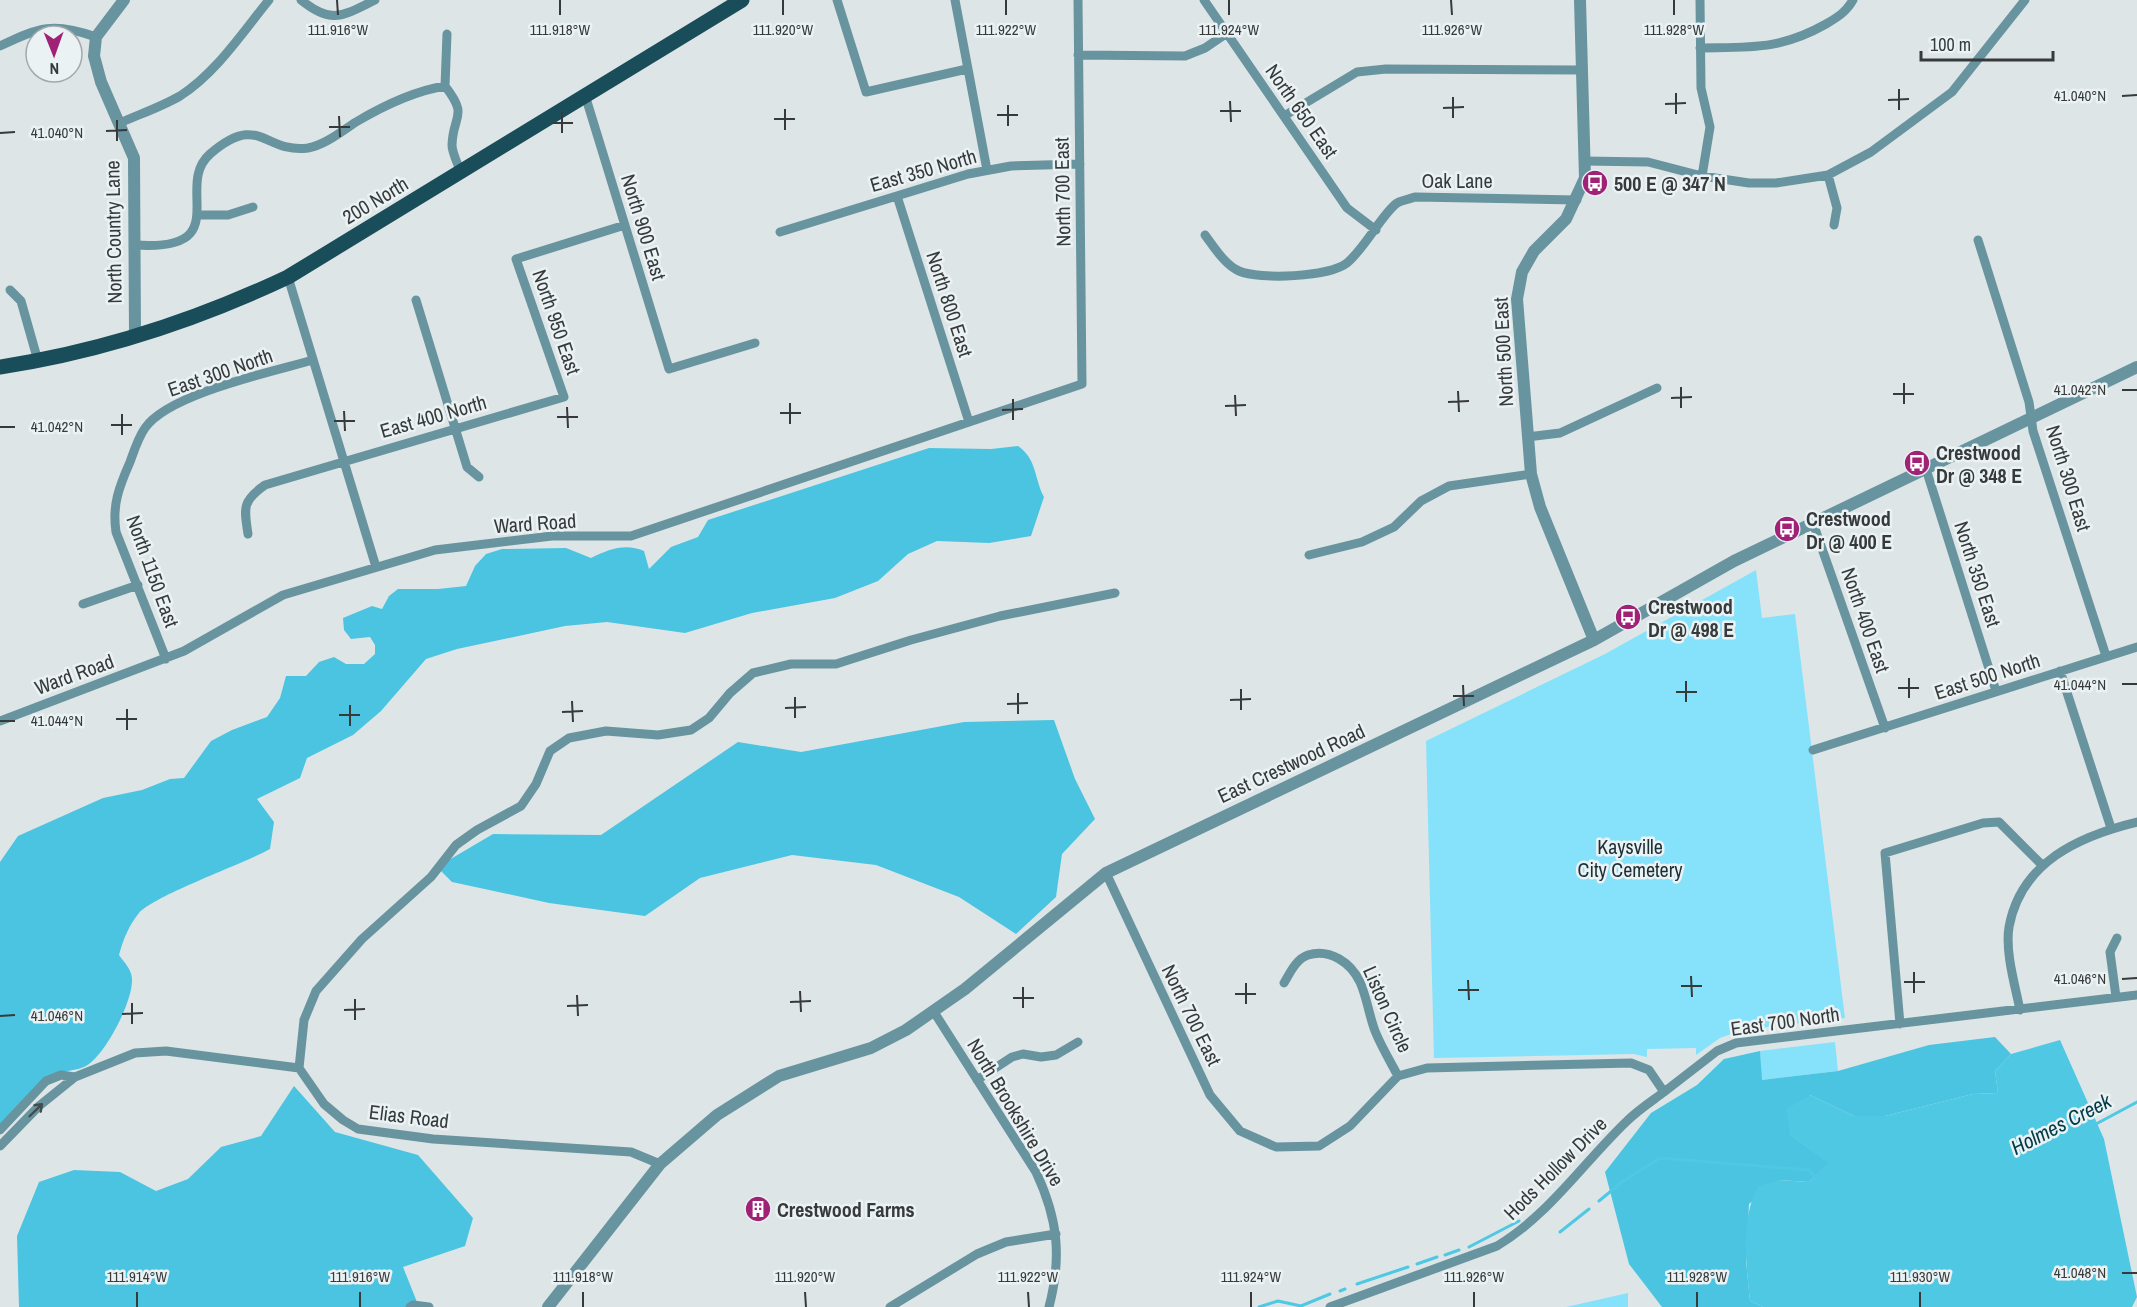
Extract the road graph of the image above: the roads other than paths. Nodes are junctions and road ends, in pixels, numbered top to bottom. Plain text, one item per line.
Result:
1 (124, 0) edge
2 (269, 0) edge
3 (301, 0) edge
4 (375, 0) edge
5 (742, 0) edge
6 (837, 0) edge
7 (955, 0) edge
8 (1078, 0) edge
9 (1204, 0) edge
10 (1580, 0) edge
11 (1700, 0) edge
12 (1853, 0) edge
13 (2025, 0) edge
14 (1227, 33) junction
15 (447, 34) dead end
16 (96, 37) junction
17 (0, 46) edge
18 (1700, 48) junction
19 (1078, 55) junction
20 (967, 69) junction
21 (1581, 70) junction
22 (445, 86) junction
23 (585, 95) junction
24 (1284, 116) junction
25 (120, 123) junction
26 (1584, 161) junction
27 (1080, 164) junction
28 (987, 170) junction
29 (461, 173) junction
30 (1827, 175) junction
31 (1702, 176) junction
32 (897, 196) junction
33 (1577, 200) junction
34 (253, 207) dead end
35 (199, 215) junction
36 (625, 225) junction
37 (1834, 225) dead end
38 (1376, 230) junction
39 (780, 232) dead end
40 (1205, 235) dead end
41 (1978, 240) dead end
42 (135, 245) junction
43 (288, 277) junction
44 (10, 290) dead end
45 (416, 300) dead end
46 (135, 336) junction
47 (755, 343) dead end
48 (313, 360) junction
49 (38, 361) junction
50 (0, 367) edge
51 (2137, 367) edge
52 (1082, 384) joint
53 (1657, 388) dead end
54 (564, 397) joint
55 (2033, 416) junction
56 (969, 422) junction
57 (145, 428) joint
58 (455, 428) junction
59 (1527, 437) junction
60 (344, 461) junction
61 (1926, 469) junction
62 (1531, 474) junction
63 (479, 477) dead end
64 (1813, 523) junction
65 (248, 534) dead end
66 (1309, 555) dead end
67 (376, 567) junction
68 (138, 585) junction
69 (1115, 593) dead end
70 (83, 604) dead end
71 (1594, 640) junction
72 (2137, 647) edge
73 (2106, 656) junction
74 (166, 659) junction
75 (2060, 671) junction
76 (1996, 691) junction
77 (0, 720) edge
78 (1885, 728) junction
79 (1814, 750) dead end
80 (2137, 822) edge
81 (2111, 828) junction
82 (2041, 864) junction
83 (1106, 873) junction
84 (2117, 938) dead end
85 (1284, 983) dead end
86 (2137, 995) edge
87 (2116, 997) junction
88 (2020, 1010) junction
89 (934, 1012) junction
90 (1900, 1023) junction
91 (1078, 1042) dead end
92 (299, 1068) junction
93 (1398, 1076) junction
94 (75, 1077) junction
95 (977, 1080) junction
96 (1664, 1092) junction
97 (0, 1130) edge
98 (0, 1146) edge
99 (660, 1164) junction
100 (1056, 1234) junction
101 (410, 1307) edge
102 (429, 1307) edge
103 (548, 1307) edge
104 (890, 1307) edge
105 (1048, 1307) edge
106 (1330, 1307) edge

1 - 16 street
2 - 25 street
3 - 4 street
5 - 23 main road, 200 North
6 - 20 street
7 - 20 street
8 - 19 street, North 700 East
9 - 14 street, North 650 East
10 - 21 street, North 500 East
11 - 18 street
12 - 18 street
13 - 30 street
14 - 19 street
14 - 24 street, North 650 East
15 - 22 street
16 - 17 street
16 - 25 street, North Country Lane
18 - 31 street
19 - 27 street, North 700 East
20 - 28 street
21 - 24 street
21 - 26 street, North 500 East
22 - 29 street
22 - 35 street
23 - 29 main road, 200 North
23 - 36 street, North 900 East
24 - 38 street, North 650 East
25 - 42 street, North Country Lane
26 - 31 street
26 - 33 street, North 500 East
27 - 28 street, East 350 North
27 - 52 street, North 700 East
28 - 32 street, East 350 North
29 - 43 main road, 200 North
30 - 31 street
30 - 37 street
32 - 39 street, East 350 North
32 - 56 street, North 800 East
33 - 38 street, Oak Lane
33 - 59 street, North 500 East
34 - 35 street
35 - 42 street
36 - 47 street, North 900 East
36 - 54 street, North 950 East
38 - 40 street, Oak Lane
41 - 55 street, North 300 East
42 - 46 street, North Country Lane
43 - 46 main road, 200 North
43 - 48 street
44 - 49 street
45 - 58 street
46 - 49 main road, 200 North
48 - 57 street, East 300 North
48 - 60 street
49 - 50 main road, 200 North
51 - 55 street, East Crestwood Road
52 - 56 street, Ward Road
53 - 59 street
54 - 58 street, East 400 North
55 - 61 street, East Crestwood Road
55 - 73 street, North 300 East
56 - 67 street, Ward Road
57 - 68 street, North 1150 East
58 - 60 street, East 400 North
58 - 63 street
59 - 62 street, North 500 East
60 - 65 street, East 400 North
60 - 67 street
61 - 64 street, East Crestwood Road
61 - 76 street, North 350 East
62 - 66 street
62 - 71 street, North 500 East
64 - 71 street, East Crestwood Road
64 - 78 street, North 400 East
67 - 74 street, Ward Road
68 - 70 street
68 - 74 street, North 1150 East
69 - 92 street
71 - 83 street, East Crestwood Road
72 - 73 street, East 500 North
73 - 75 street, East 500 North
74 - 77 street, Ward Road
75 - 76 street, East 500 North
75 - 81 street
76 - 78 street, East 500 North
78 - 79 street, East 500 North
80 - 81 street
81 - 82 street
82 - 88 street
82 - 90 street
83 - 89 street, East Crestwood Road
83 - 93 street, North 700 East
84 - 87 street
85 - 93 street, Liston Circle
86 - 87 street, East 700 North
87 - 88 street, East 700 North
88 - 90 street, East 700 North
89 - 95 street, North Brookshire Drive
89 - 99 street, East Crestwood Road
90 - 96 street, East 700 North
91 - 95 street
92 - 94 street
92 - 99 street, Elias Road
93 - 96 street
94 - 97 street
98 -> 94 street
95 - 100 street, North Brookshire Drive
96 - 106 street, Hods Hollow Drive
99 - 103 street, East Crestwood Road
100 - 104 street
100 - 105 street, North Brookshire Drive
101 - 102 street

